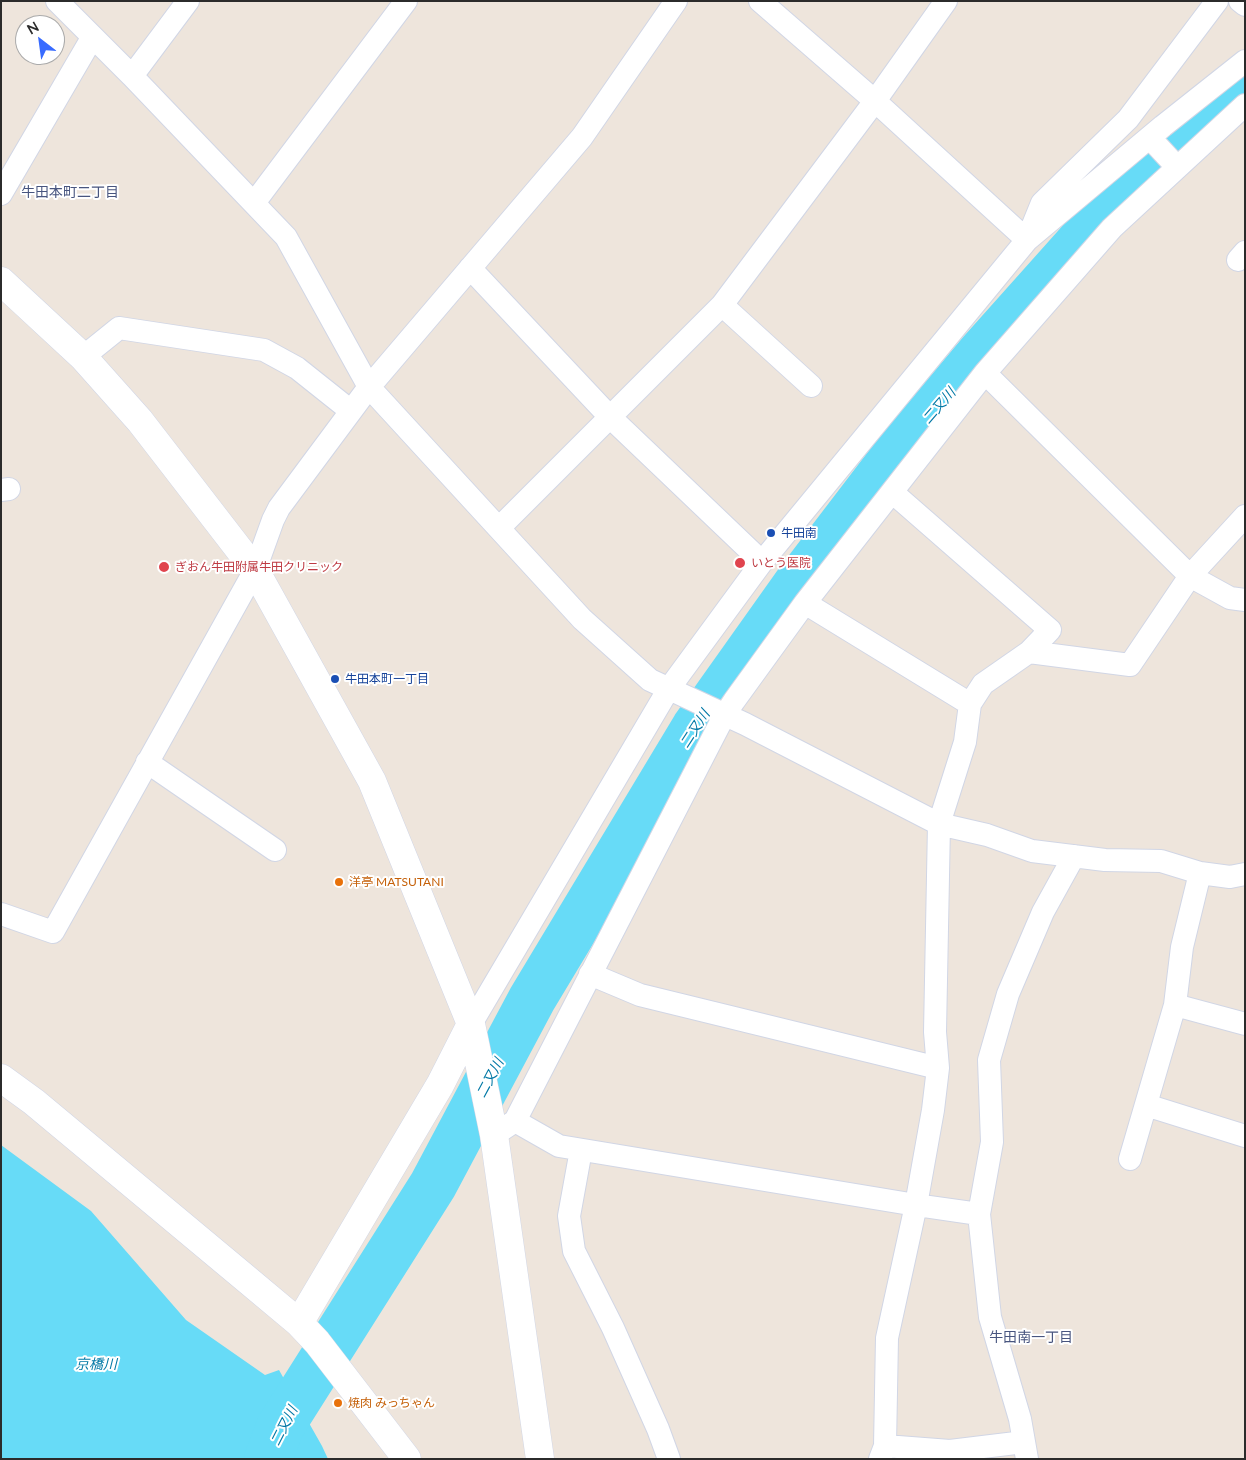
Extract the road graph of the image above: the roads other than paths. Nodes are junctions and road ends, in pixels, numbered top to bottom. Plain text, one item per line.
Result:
1 (57, 1) edge
2 (188, 1) edge
3 (406, 1) edge
4 (676, 1) edge
5 (760, 1) edge
6 (946, 1) edge
7 (1217, 1) edge
8 (1240, 1) edge
9 (1245, 5) edge
10 (92, 38) junction
11 (1245, 61) edge
12 (132, 76) junction
13 (875, 101) junction
14 (1245, 105) edge
15 (1150, 138) junction
16 (1177, 167) junction
17 (1, 194) edge
18 (254, 203) junction
19 (1027, 240) junction
20 (470, 268) junction
21 (1, 281) edge
22 (722, 305) junction
23 (83, 357) junction
24 (985, 373) junction
25 (811, 386) dead end
26 (369, 387) junction
27 (351, 411) junction
28 (610, 417) junction
29 (892, 492) junction
30 (1245, 516) edge
31 (499, 528) junction
32 (762, 562) junction
33 (255, 570) junction
34 (1190, 576) junction
35 (1245, 600) edge
36 (805, 603) junction
37 (1029, 652) junction
38 (674, 692) junction
39 (970, 704) junction
40 (718, 713) junction
41 (147, 762) junction
42 (939, 824) junction
43 (275, 850) dead end
44 (1074, 856) junction
45 (1200, 873) junction
46 (1245, 874) edge
47 (1, 914) edge
48 (590, 974) junction
49 (1175, 1005) junction
50 (1245, 1024) edge
51 (472, 1031) junction
52 (938, 1068) junction
53 (1, 1078) edge
54 (1146, 1105) junction
55 (500, 1125) junction
56 (1245, 1136) edge
57 (581, 1150) junction
58 (1130, 1159) dead end
59 (916, 1205) junction
60 (979, 1214) junction
61 (299, 1323) junction
62 (1026, 1450) edge
63 (882, 1452) edge
64 (407, 1459) edge
65 (540, 1459) edge
66 (669, 1459) edge

1 - 10 street
2 - 12 street
3 - 18 street
4 - 20 street
5 - 13 street
6 - 13 street
7 - 19 street
8 - 9 street
10 - 12 street
10 - 17 street
11 - 15 street
12 - 18 street
13 - 19 street
13 - 22 street
14 - 16 street
15 - 16 street
15 - 19 street
16 - 24 street
18 - 26 street
19 - 32 street
20 - 26 street
20 - 28 street
21 - 23 street
22 - 25 street
22 - 28 street
23 - 27 street
23 - 33 street
24 - 29 street
24 - 34 street
26 - 27 street
26 - 31 street
27 - 33 street
28 - 31 street
28 - 32 street
29 - 36 street
29 - 37 street
30 - 34 street
31 - 38 street
32 - 38 street
33 - 41 street
33 - 51 street
34 - 35 street
34 - 37 street
36 - 39 street
36 - 40 street
37 - 39 street
38 - 40 street
38 - 51 street
39 - 42 street
40 - 42 street
40 - 48 street
41 - 43 street
41 - 47 street
42 - 44 street
42 - 52 street
44 - 45 street
44 - 60 street
45 - 46 street
45 - 49 street
48 - 52 street
48 - 55 street
49 - 50 street
49 - 54 street
51 - 55 street
51 - 61 street
52 - 59 street
53 - 61 street
54 - 56 street
54 - 58 street
55 - 57 street
55 - 65 street
57 - 59 street
57 - 66 street
59 - 60 street
59 - 63 street
60 - 62 street
61 - 64 street
62 - 63 street

